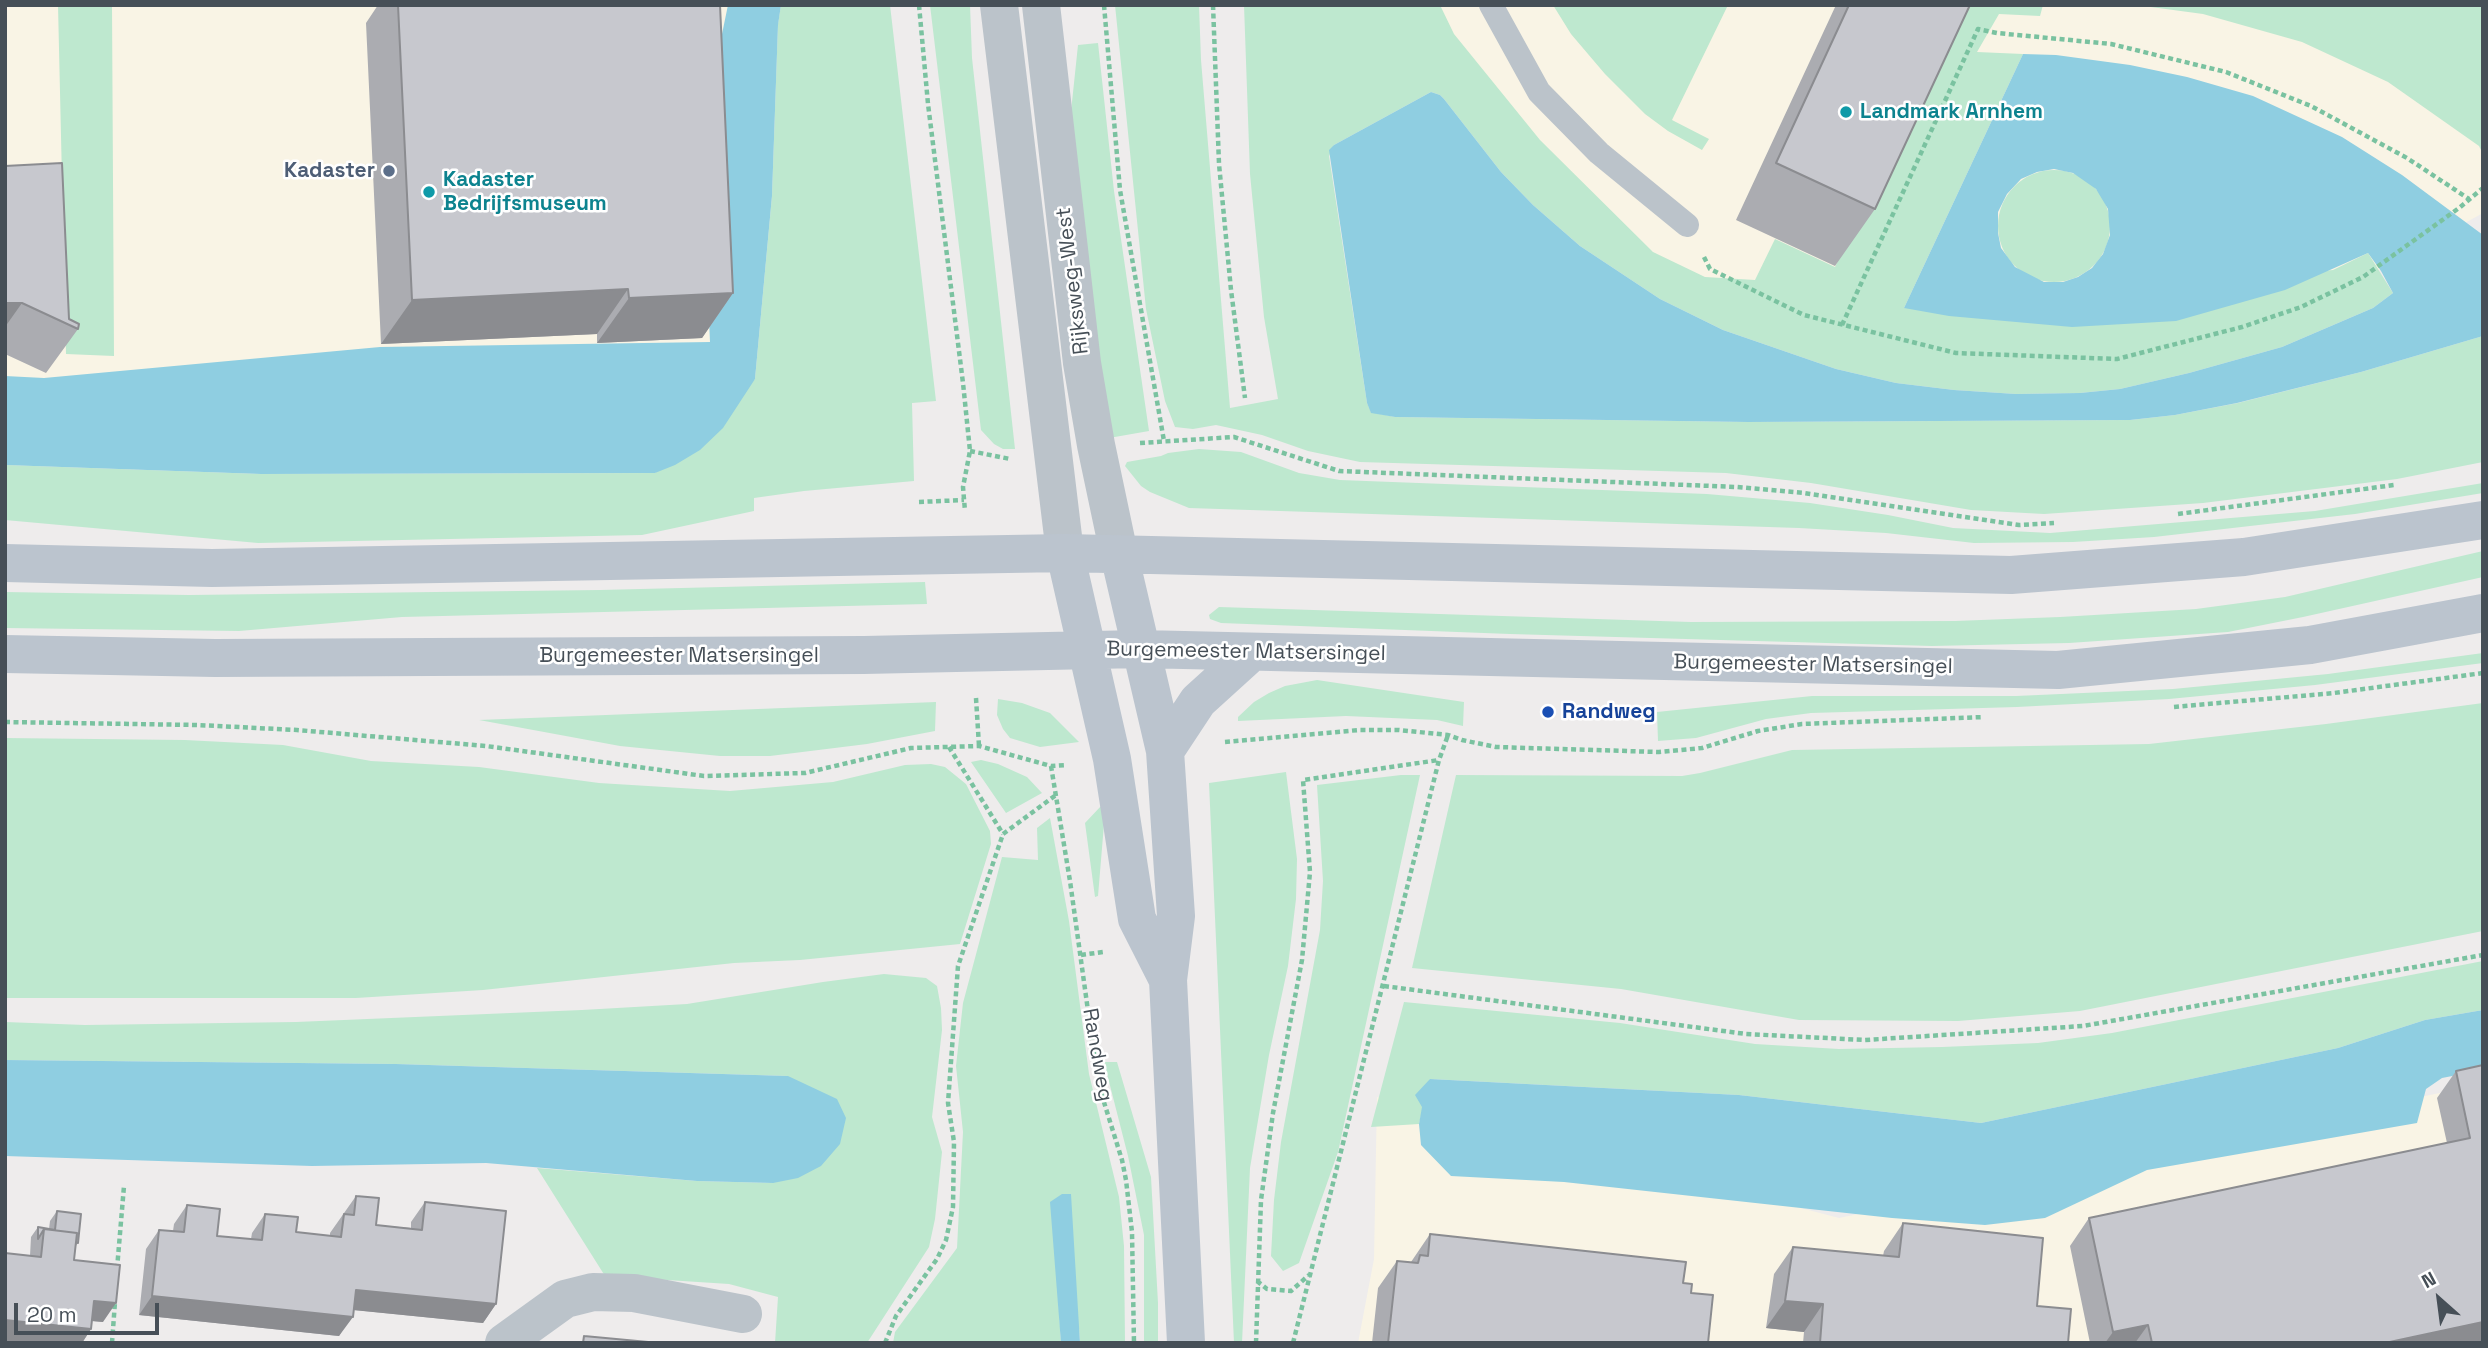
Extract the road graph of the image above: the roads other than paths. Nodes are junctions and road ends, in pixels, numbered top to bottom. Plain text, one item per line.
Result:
1 (999, 5) edge
2 (1041, 5) edge
3 (1491, 5) edge
4 (1687, 225) road end
5 (2483, 520) edge
6 (1065, 553) junction
7 (1119, 554) junction
8 (5, 563) edge
9 (2483, 613) edge
10 (1140, 649) junction
11 (1087, 650) junction
12 (1252, 652) junction
13 (5, 654) edge
14 (1165, 751) junction
15 (1168, 980) junction
16 (743, 1314) dead end
17 (504, 1343) edge
18 (1186, 1343) edge

1 - 6 street, Rijksweg-West
2 - 7 street, Rijksweg-West
3 - 4 lane
5 - 7 main road
6 - 7 main road
6 - 8 main road
6 - 11 main road
7 - 10 main road
9 - 12 main road, Burgemeester Matsersingel
10 - 11 main road, Burgemeester Matsersingel
10 - 12 main road, Burgemeester Matsersingel
10 - 14 main road
11 - 13 main road, Burgemeester Matsersingel
11 - 15 main road
12 - 14 main road
14 - 15 main road
15 - 18 main road
16 - 17 street

